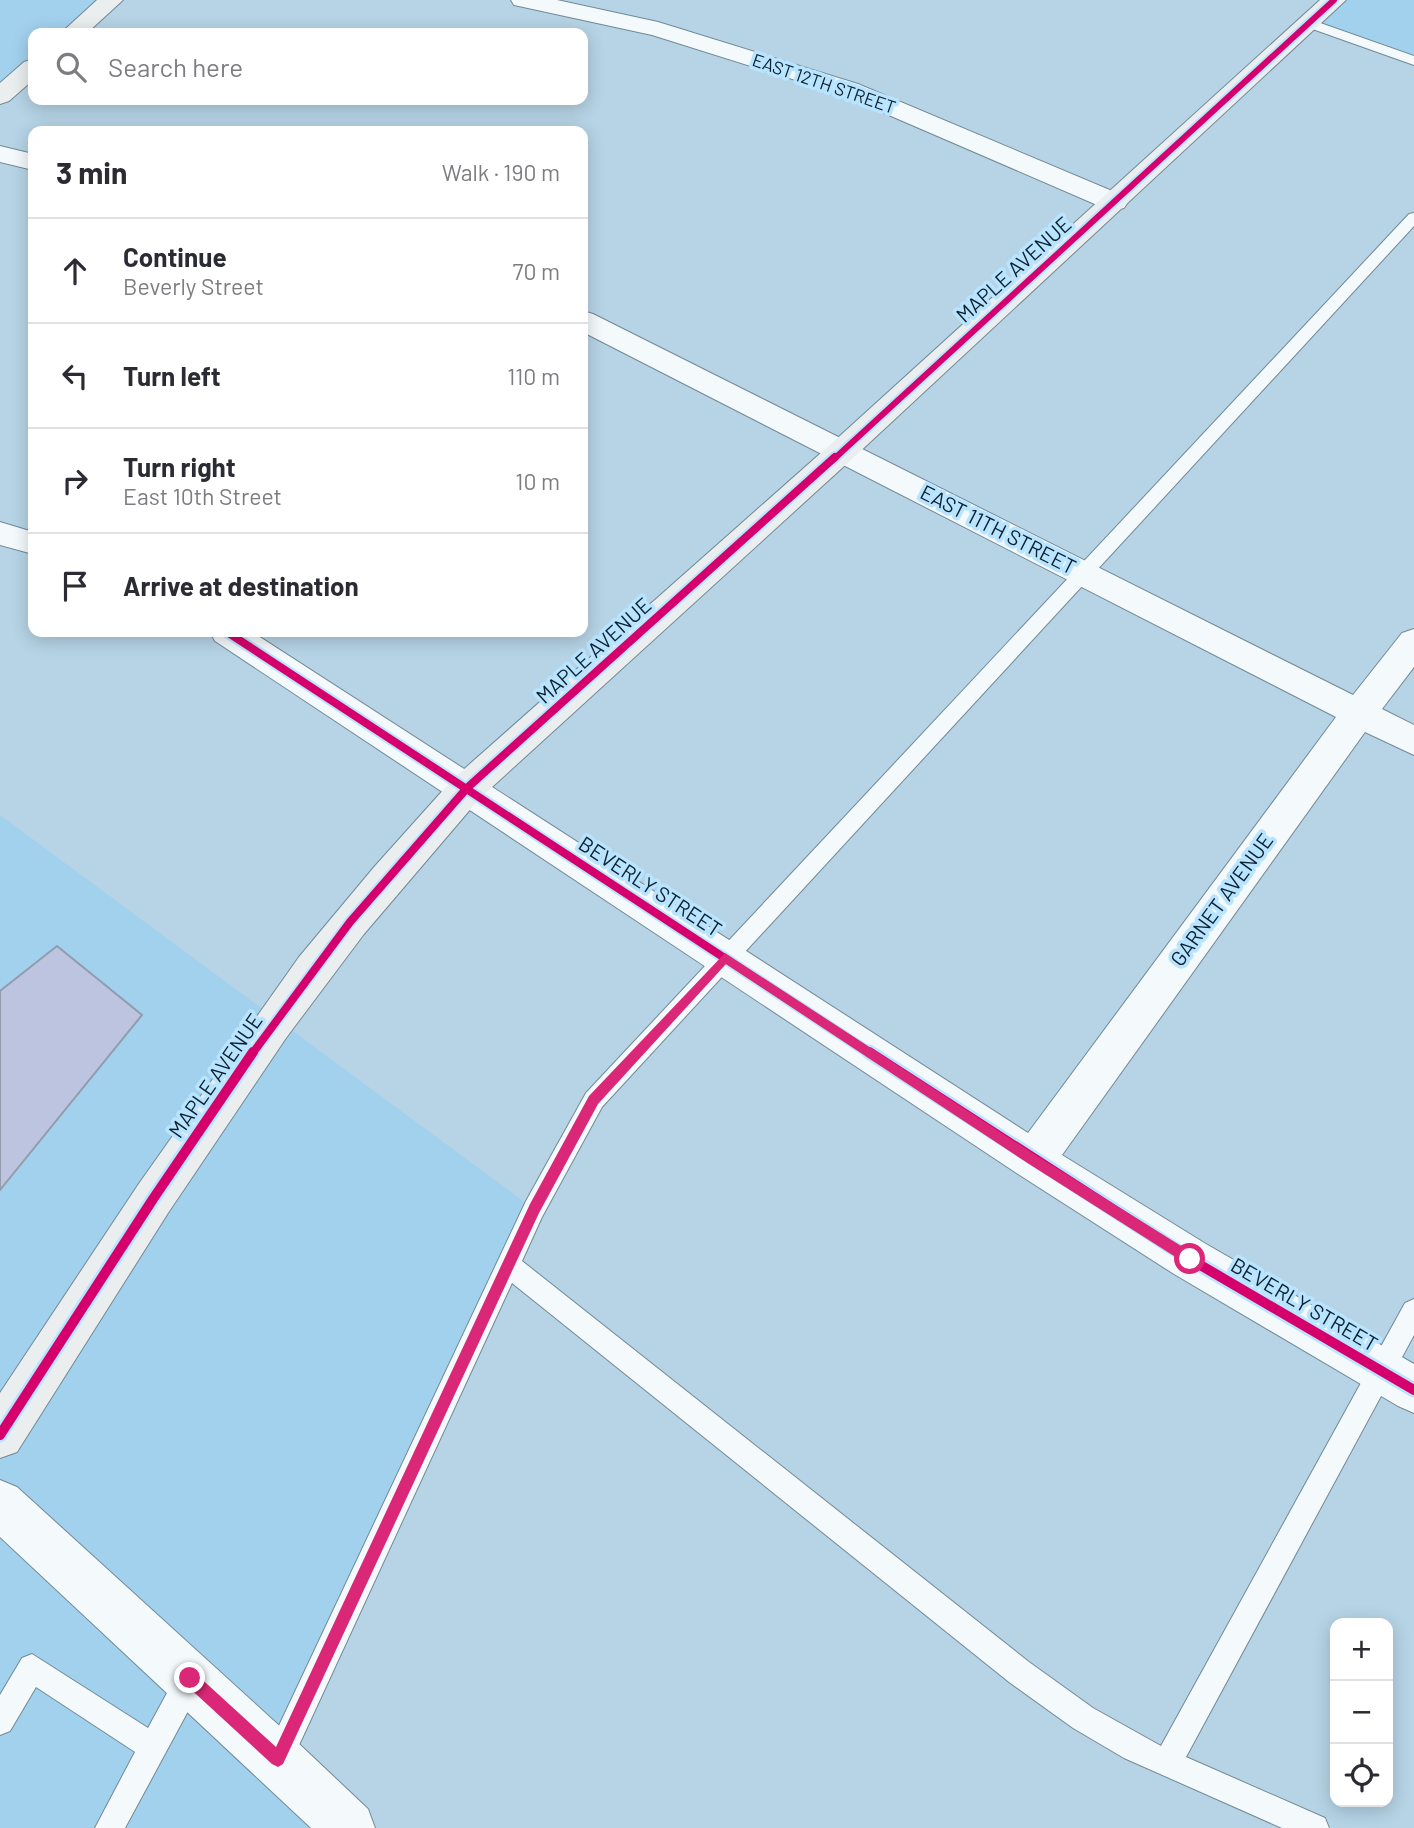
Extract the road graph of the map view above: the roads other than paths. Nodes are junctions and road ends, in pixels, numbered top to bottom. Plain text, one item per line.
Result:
1 (111, 0) edge
2 (523, 0) edge
3 (1335, 0) edge
4 (1309, 23) junction
5 (79, 28) edge
6 (1414, 61) edge
7 (28, 71) edge
8 (0, 96) edge
9 (0, 154) edge
10 (28, 161) edge
11 (1114, 202) junction
12 (1414, 217) edge
13 (588, 323) edge
14 (842, 451) junction
15 (0, 533) edge
16 (28, 541) edge
17 (1084, 574) junction
18 (235, 637) edge
19 (1414, 642) edge
20 (1358, 714) junction
21 (1414, 741) edge
22 (467, 788) junction
23 (725, 957) junction
24 (1033, 1160) junction
25 (508, 1265) junction
26 (1414, 1311) edge
27 (1398, 1380) edge
28 (0, 1435) edge
29 (0, 1504) edge
30 (190, 1678) junction
31 (0, 1721) edge
32 (152, 1747) junction
33 (278, 1759) junction
34 (1167, 1763) junction
35 (109, 1828) edge
36 (349, 1828) edge
37 (1315, 1828) edge

1 - 5 street
2 - 11 street, EAST 12TH STREET
3 - 4 street, MAPLE AVENUE
4 - 6 lane
4 - 11 street, MAPLE AVENUE
7 - 8 street
9 - 10 street
11 - 14 street, MAPLE AVENUE
12 - 17 lane
13 - 14 street, EAST 11TH STREET
14 - 17 street, EAST 11TH STREET
14 - 22 street, MAPLE AVENUE
15 - 16 street
17 - 20 street, EAST 11TH STREET
17 - 23 lane
18 - 22 street, BEVERLY STREET
19 - 20 street, GARNET AVENUE
20 - 21 street, EAST 11TH STREET
20 - 24 street, GARNET AVENUE
22 - 23 street, BEVERLY STREET
22 - 28 street, MAPLE AVENUE
23 - 24 street, BEVERLY STREET
23 - 25 lane
24 - 27 street, BEVERLY STREET
25 - 33 lane
25 - 34 lane
26 - 27 lane
27 - 34 lane
29 - 30 street
30 - 32 lane
30 - 33 street
31 - 32 lane
32 - 35 lane
33 - 36 street
34 - 37 lane

